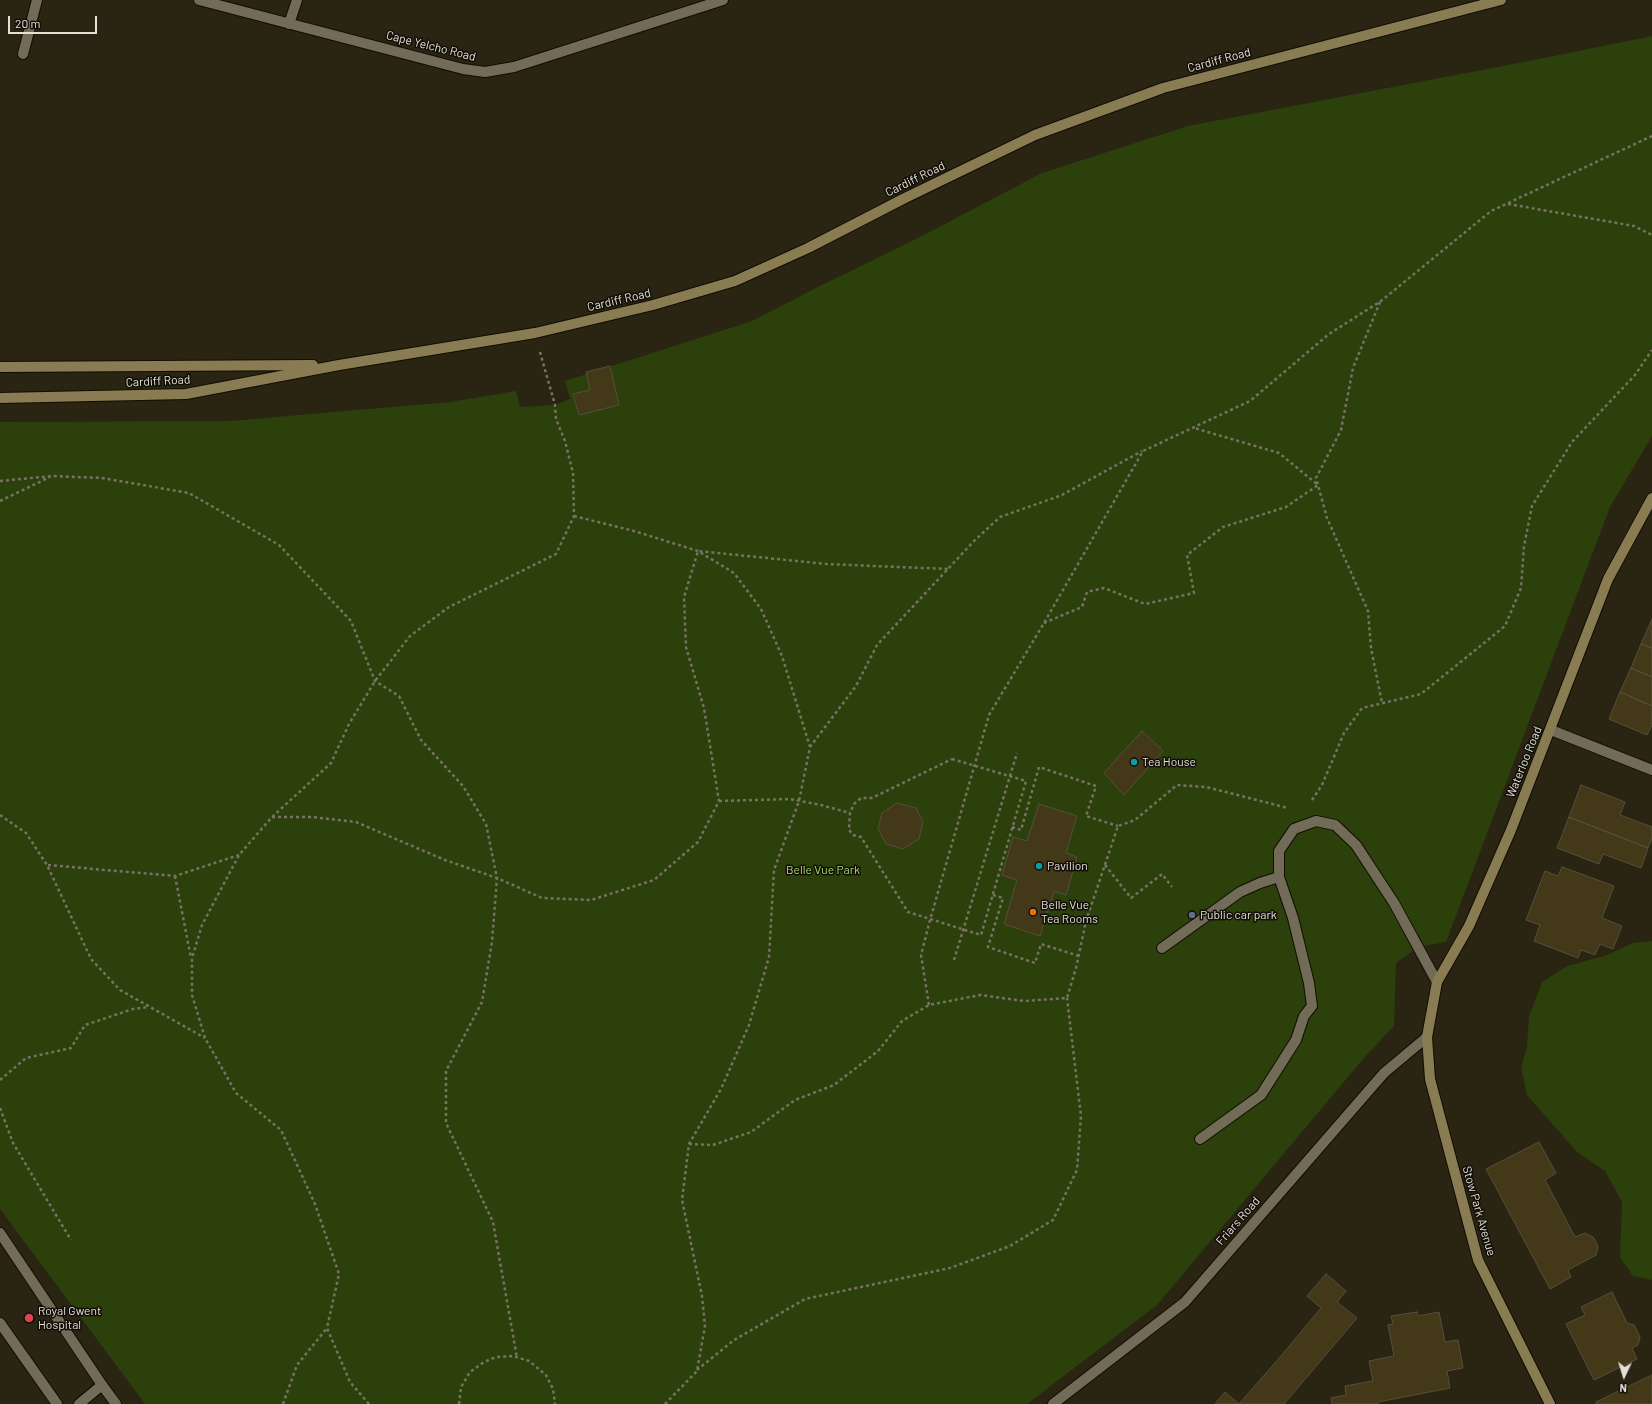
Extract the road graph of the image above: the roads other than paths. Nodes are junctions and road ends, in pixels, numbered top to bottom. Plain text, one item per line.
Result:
1 (37, 0) edge
2 (199, 0) edge
3 (297, 0) edge
4 (723, 0) edge
5 (1501, 0) edge
6 (289, 24) junction
7 (23, 54) dead end
8 (339, 365) junction
9 (0, 367) edge
10 (0, 398) edge
11 (1652, 498) edge
12 (1551, 730) junction
13 (1652, 770) edge
14 (1279, 877) junction
15 (1162, 948) dead end
16 (1437, 982) junction
17 (1427, 1037) junction
18 (1200, 1139) dead end
19 (0, 1233) edge
20 (0, 1324) edge
21 (102, 1385) junction
22 (56, 1404) edge
23 (79, 1404) edge
24 (116, 1404) edge
25 (1053, 1404) edge
26 (1550, 1404) edge

1 - 7 street
2 - 6 street, Cape Yelcho Road
3 - 6 street
4 - 6 street, Cape Yelcho Road
5 - 8 main road, Cardiff Road
8 - 9 main road, Cardiff Road
8 - 10 main road, Cardiff Road
11 - 12 main road, Waterloo Road
12 - 13 street
12 - 16 main road, Waterloo Road
14 - 15 street
14 - 16 street
14 - 18 street
16 - 17 main road, Waterloo Road
17 - 25 street, Friars Road
17 - 26 main road, Stow Park Avenue
19 - 21 street
20 - 22 street
21 - 23 street
21 - 24 street

